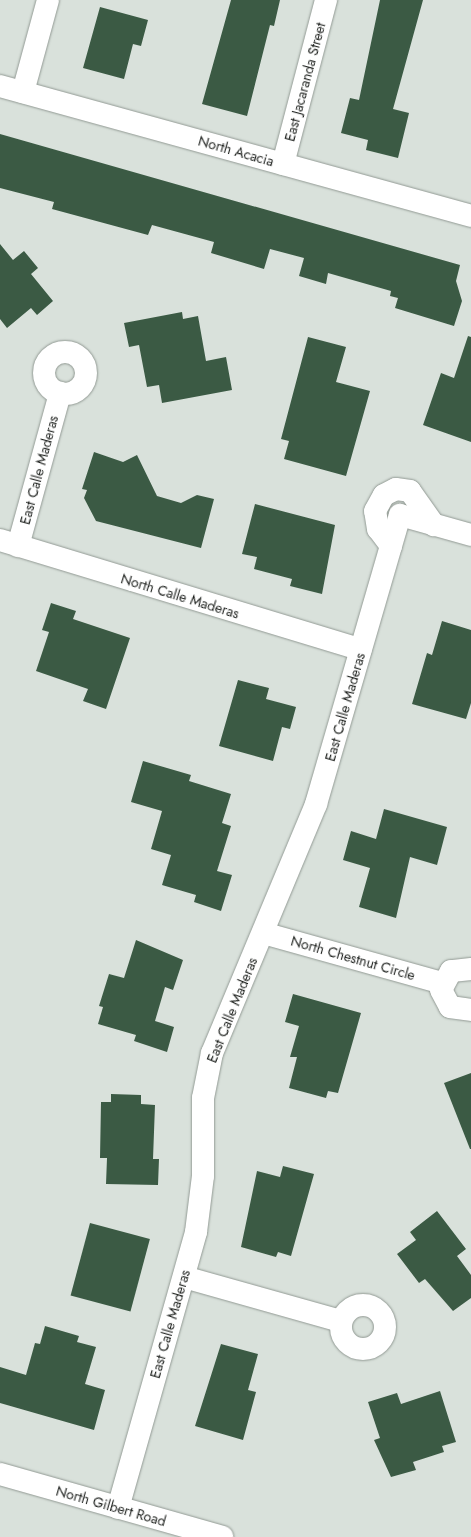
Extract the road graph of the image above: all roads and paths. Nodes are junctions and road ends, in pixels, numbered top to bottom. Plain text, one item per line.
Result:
1 (48, 0) edge
2 (326, 0) edge
3 (0, 86) edge
4 (23, 92) junction
5 (283, 164) junction
6 (471, 216) edge
7 (60, 393) dead end
8 (471, 535) edge
9 (9, 543) edge
10 (361, 650) junction
11 (263, 933) junction
12 (471, 969) edge
13 (442, 983) junction
14 (471, 1010) edge
15 (184, 1277) junction
16 (341, 1321) dead end
17 (0, 1474) edge
18 (118, 1508) junction
19 (222, 1537) edge

1 - 4 street
2 - 5 street, East Jacaranda Street
3 - 4 street, North Acacia
4 - 5 street, North Acacia
5 - 6 street, North Acacia
7 - 9 street, East Calle Maderas
8 - 10 street, East Calle Maderas
9 - 10 street, North Calle Maderas
10 - 11 street, East Calle Maderas
11 - 13 street, North Chestnut Circle
11 - 15 street, East Calle Maderas
12 - 13 street
13 - 14 street
15 - 16 street
15 - 18 street, East Calle Maderas
17 - 18 street, North Gilbert Road
18 - 19 street, North Gilbert Road

